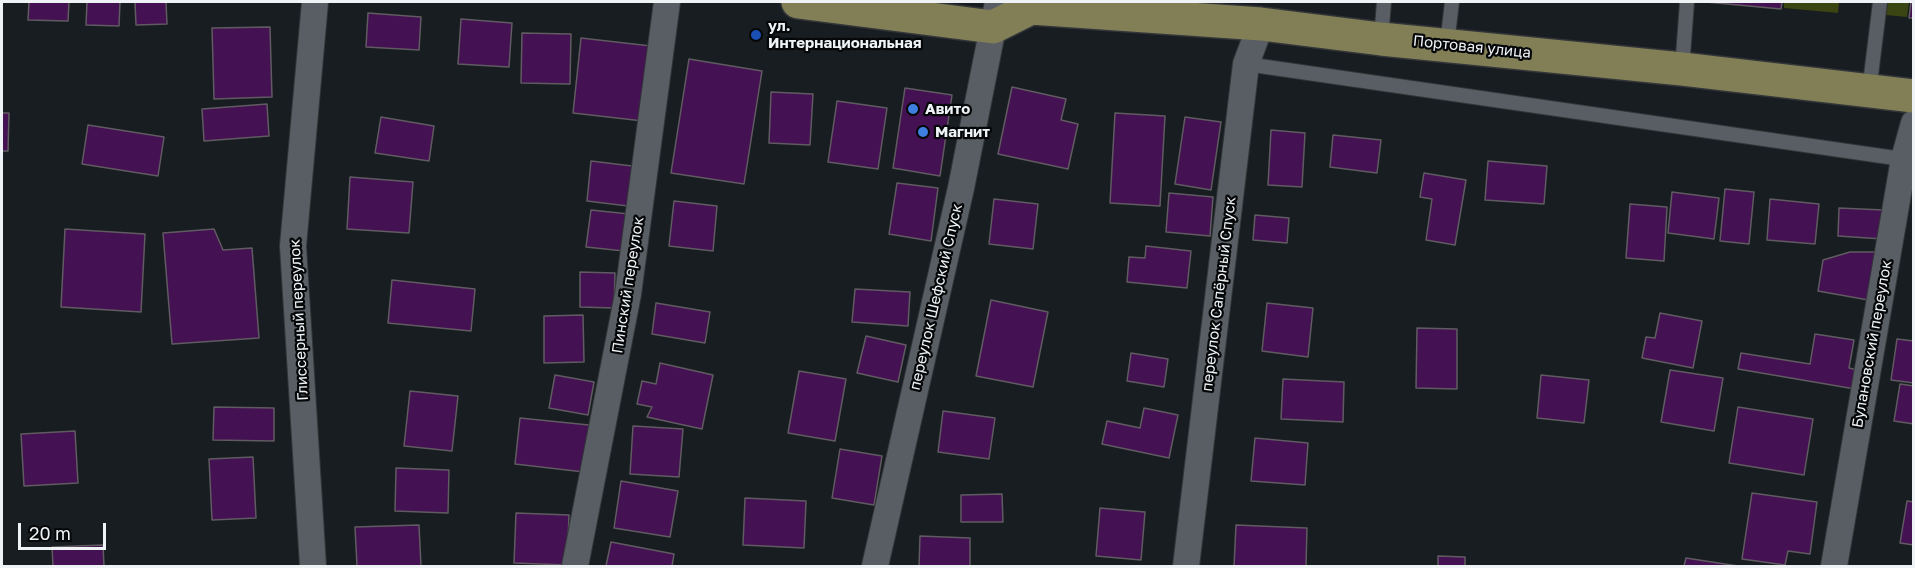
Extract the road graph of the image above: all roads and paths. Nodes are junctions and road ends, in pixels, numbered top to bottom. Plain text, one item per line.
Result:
1 (315, 2) edge
2 (667, 2) edge
3 (798, 2) edge
4 (1384, 2) edge
5 (1452, 2) edge
6 (1688, 2) edge
7 (1880, 2) edge
8 (1025, 5) edge
9 (1146, 8) edge
10 (995, 14) edge
11 (1261, 24) junction
12 (1381, 39) junction
13 (1447, 44) junction
14 (1246, 64) junction
15 (1682, 69) junction
16 (1869, 92) junction
17 (1914, 96) edge
18 (1914, 123) edge
19 (1909, 160) edge
20 (313, 567) edge
21 (575, 567) edge
22 (874, 567) edge
23 (1186, 567) edge
24 (1834, 567) edge

1 - 20 street, Глиссерный переулок
2 - 21 street, Пинский переулок
3 - 10 main road
4 - 12 lane
5 - 13 lane
6 - 15 lane
7 - 16 lane
8 - 9 main road, Портовая улица
8 - 10 main road, Портовая улица
9 - 11 main road, Портовая улица
10 - 22 street, переулок Шефский Спуск
11 - 12 main road, Портовая улица
11 - 14 street, переулок Сапёрный Спуск
12 - 13 main road, Портовая улица
13 - 15 main road, Портовая улица
14 - 19 lane
14 - 23 street, переулок Сапёрный Спуск
15 - 16 main road, Портовая улица
16 - 17 main road, Портовая улица
18 - 19 street, Булановский переулок
19 - 24 street, Булановский переулок

